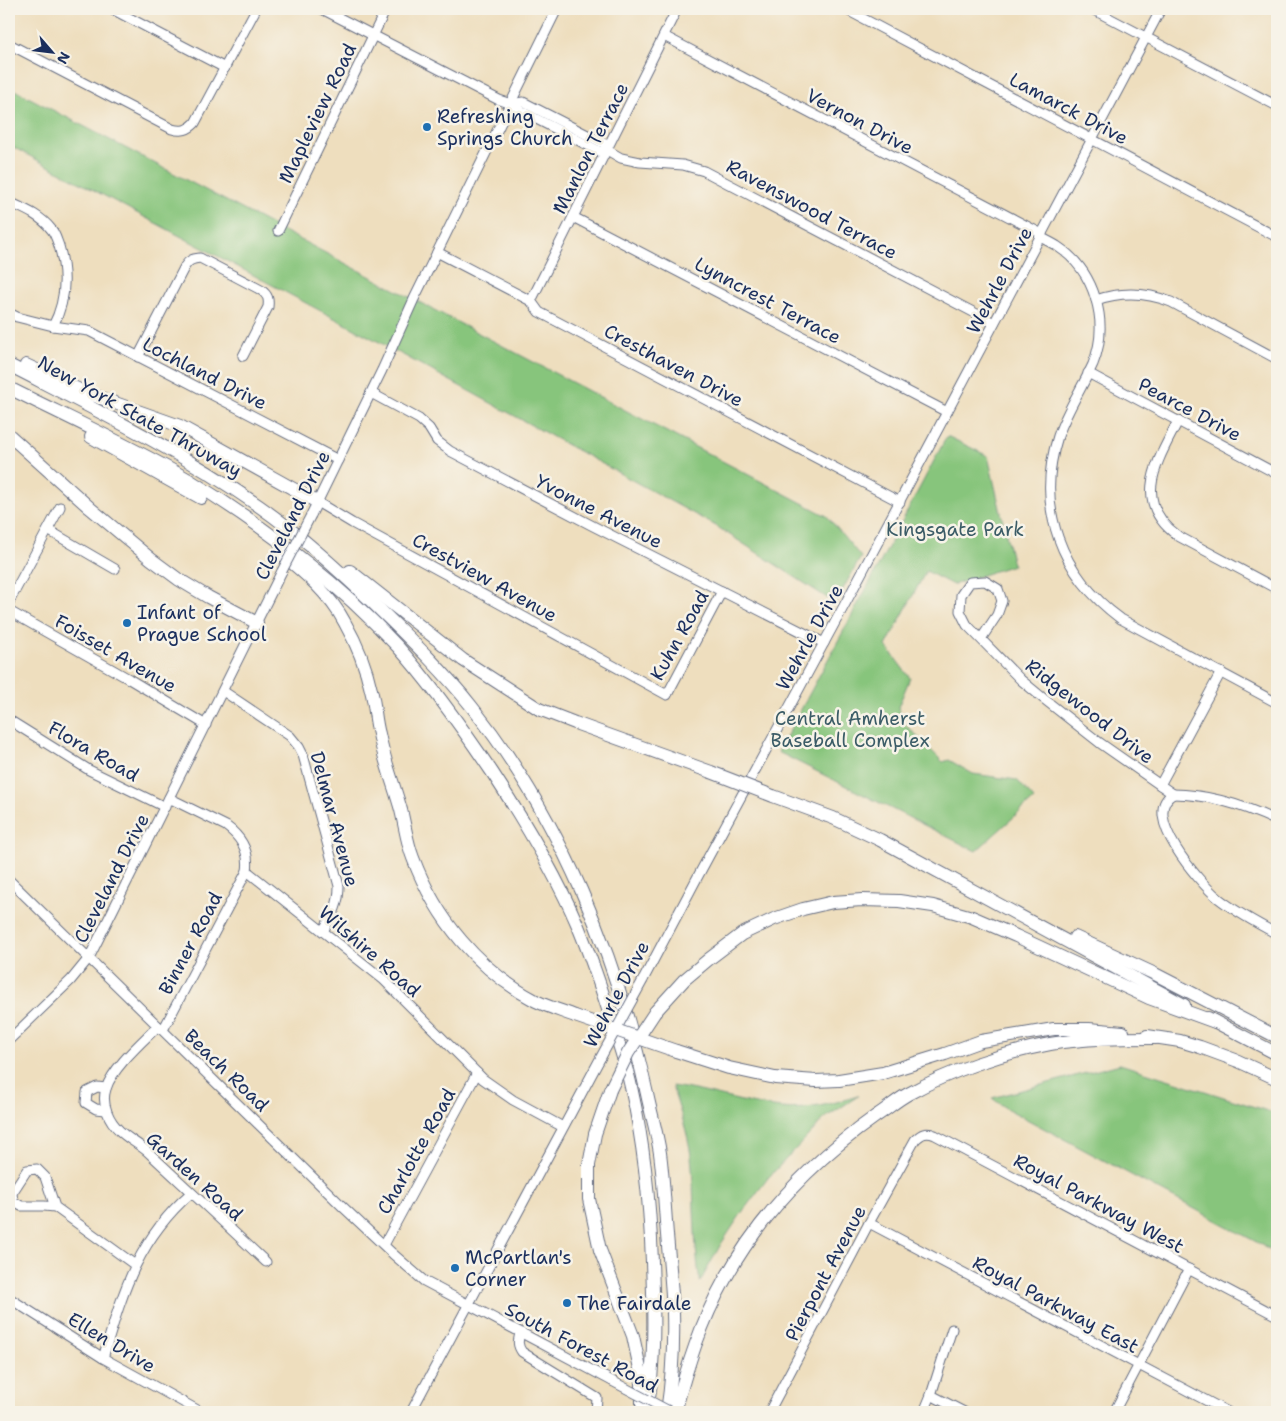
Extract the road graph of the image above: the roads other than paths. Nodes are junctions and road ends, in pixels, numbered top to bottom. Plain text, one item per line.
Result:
1 (112, 9) edge
2 (256, 9) edge
3 (322, 9) edge
4 (386, 9) edge
5 (557, 9) edge
6 (677, 9) edge
7 (845, 9) edge
8 (1092, 9) edge
9 (1161, 9) edge
10 (373, 35) junction
11 (664, 36) junction
12 (1146, 37) junction
13 (9, 44) edge
14 (225, 68) junction
15 (511, 104) junction
16 (1277, 106) edge
17 (1092, 139) junction
18 (607, 150) junction
19 (9, 202) edge
20 (573, 217) junction
21 (278, 231) dead end
22 (1041, 235) junction
23 (1277, 237) edge
24 (437, 252) junction
25 (1096, 300) junction
26 (531, 301) junction
27 (9, 313) edge
28 (54, 324) junction
29 (994, 324) junction
30 (243, 356) dead end
31 (9, 357) edge
32 (138, 357) junction
33 (1277, 359) edge
34 (9, 365) edge
35 (1088, 372) junction
36 (9, 389) edge
37 (371, 393) junction
38 (947, 412) junction
39 (1178, 420) junction
40 (9, 435) edge
41 (338, 460) junction
42 (1277, 474) edge
43 (317, 502) junction
44 (900, 502) junction
45 (60, 507) dead end
46 (48, 530) junction
47 (306, 542) junction
48 (115, 569) dead end
49 (1277, 589) edge
50 (722, 591) junction
51 (9, 602) edge
52 (9, 611) edge
53 (257, 623) junction
54 (981, 639) junction
55 (824, 643) junction
56 (1221, 672) junction
57 (638, 679) joint
58 (223, 691) junction
59 (1277, 703) edge
60 (9, 720) edge
61 (206, 725) junction
62 (1160, 785) junction
63 (1173, 794) junction
64 (167, 802) junction
65 (1277, 821) edge
66 (247, 871) junction
67 (9, 880) edge
68 (1014, 914) junction
69 (323, 931) junction
70 (1277, 934) edge
71 (89, 958) junction
72 (1215, 1022) junction
73 (160, 1028) junction
74 (1277, 1037) edge
75 (1156, 1038) junction
76 (9, 1040) edge
77 (1277, 1054) edge
78 (477, 1073) junction
79 (1277, 1079) edge
80 (106, 1088) junction
81 (106, 1110) junction
82 (563, 1127) junction
83 (910, 1149) joint
84 (191, 1193) junction
85 (55, 1207) junction
86 (869, 1223) junction
87 (384, 1245) junction
88 (266, 1262) dead end
89 (136, 1265) junction
90 (1189, 1269) junction
91 (424, 1280) joint
92 (9, 1298) edge
93 (468, 1305) junction
94 (1277, 1316) edge
95 (952, 1329) dead end
96 (520, 1333) junction
97 (103, 1358) junction
98 (1139, 1365) junction
99 (931, 1395) junction
100 (201, 1412) edge
101 (411, 1412) edge
102 (596, 1412) edge
103 (642, 1412) edge
104 (646, 1412) edge
105 (667, 1412) edge
106 (673, 1412) edge
107 (769, 1412) edge
108 (924, 1412) edge
109 (964, 1412) edge
110 (1114, 1412) edge
111 (1228, 1412) edge

1 - 14 street
2 - 14 street
3 - 10 street, Ravenswood Terrace
4 - 10 street, Mapleview Road
5 - 15 street, Cleveland Drive
6 - 11 street, Manlon Terrace
7 - 17 street, Lamarck Drive
8 - 12 street
9 - 12 street, Wehrle Drive
10 - 15 street, Ravenswood Terrace
10 - 21 street, Mapleview Road
11 - 18 street, Manlon Terrace
11 - 22 street, Vernon Drive
12 - 16 street
12 - 17 street, Wehrle Drive
13 - 14 street
15 - 18 street, Ravenswood Terrace
15 - 24 street, Cleveland Drive
17 - 22 street, Wehrle Drive
17 - 23 street, Lamarck Drive
18 - 20 street, Manlon Terrace
18 - 29 street, Ravenswood Terrace
19 - 28 street
20 - 26 street, Manlon Terrace
20 - 38 street, Lynncrest Terrace
22 - 25 street, Vernon Drive
22 - 29 street, Wehrle Drive
24 - 26 street, Cresthaven Drive
24 - 37 street, Cleveland Drive
25 - 33 street
25 - 35 street, Vernon Drive
26 - 44 street, Cresthaven Drive
27 - 28 street, Lochland Drive
28 - 32 street, Lochland Drive
29 - 38 street, Wehrle Drive
30 - 32 street
31 - 43 highway
32 - 41 street, Lochland Drive
34 - 47 highway, New York State Thruway
35 - 39 street, Pearce Drive
35 - 56 street, Vernon Drive
36 - 75 highway, bridge
36 - 104 highway, New York State Thruway
37 - 41 street, Cleveland Drive
37 - 50 street, Yvonne Avenue
38 - 44 street, Wehrle Drive
39 - 42 street, Pearce Drive
39 - 49 street
40 - 53 highway
41 - 43 street, Cleveland Drive
43 - 53 street, Cleveland Drive, bridge
43 - 57 street, Crestview Avenue
44 - 55 street, Wehrle Drive
45 - 46 street
46 - 48 street
46 - 51 street
47 - 68 highway, bridge
47 - 105 highway, New York State Thruway
50 - 55 street, Yvonne Avenue
50 - 57 street, Kuhn Road
52 - 61 street, Foisset Avenue
53 - 58 street, Cleveland Drive
54 - 54 street, Ridgewood Drive
54 - 62 street, Ridgewood Drive
55 - 82 street, Wehrle Drive, bridge
56 - 59 street, Vernon Drive
56 - 62 street
58 - 61 street, Cleveland Drive
58 - 69 street, Delmar Avenue
60 - 64 street, Flora Road
61 - 64 street, Cleveland Drive
62 - 63 street, Ridgewood Drive
63 - 65 street
63 - 70 street
64 - 66 street
64 - 71 street, Cleveland Drive
66 - 69 street, Wilshire Road
66 - 73 street, Binner Road
67 - 71 street, Beach Road
68 - 72 highway
68 - 74 highway
69 - 78 street, Wilshire Road
71 - 73 street, Beach Road
71 - 76 street, Cleveland Drive
72 - 77 highway
72 - 103 highway, bridge
73 - 80 street
73 - 87 street, Beach Road
75 - 79 highway
75 - 106 highway
78 - 82 street, Wilshire Road
78 - 87 street, Charlotte Road
80 - 81 street
80 - 81 street, Garden Road
81 - 84 street, Garden Road
82 - 93 street, Wehrle Drive
83 - 86 street, Pierpont Avenue
83 - 90 street, Royal Parkway West
84 - 88 street, Garden Road
84 - 89 street
85 - 85 street
85 - 89 street
86 - 98 street, Royal Parkway East
86 - 107 street, Pierpont Avenue
87 - 91 street, Beach Road
89 - 97 street
90 - 94 street, Royal Parkway West
90 - 98 street
91 - 93 street, South Forest Road
92 - 97 street, Ellen Drive
93 - 96 street, South Forest Road
93 - 101 street, Wehrle Drive
95 - 99 street
96 - 102 street
96 - 106 street, South Forest Road, bridge
97 - 100 street, Ellen Drive
98 - 110 street
98 - 111 street, Royal Parkway East
99 - 108 street
99 - 109 street

